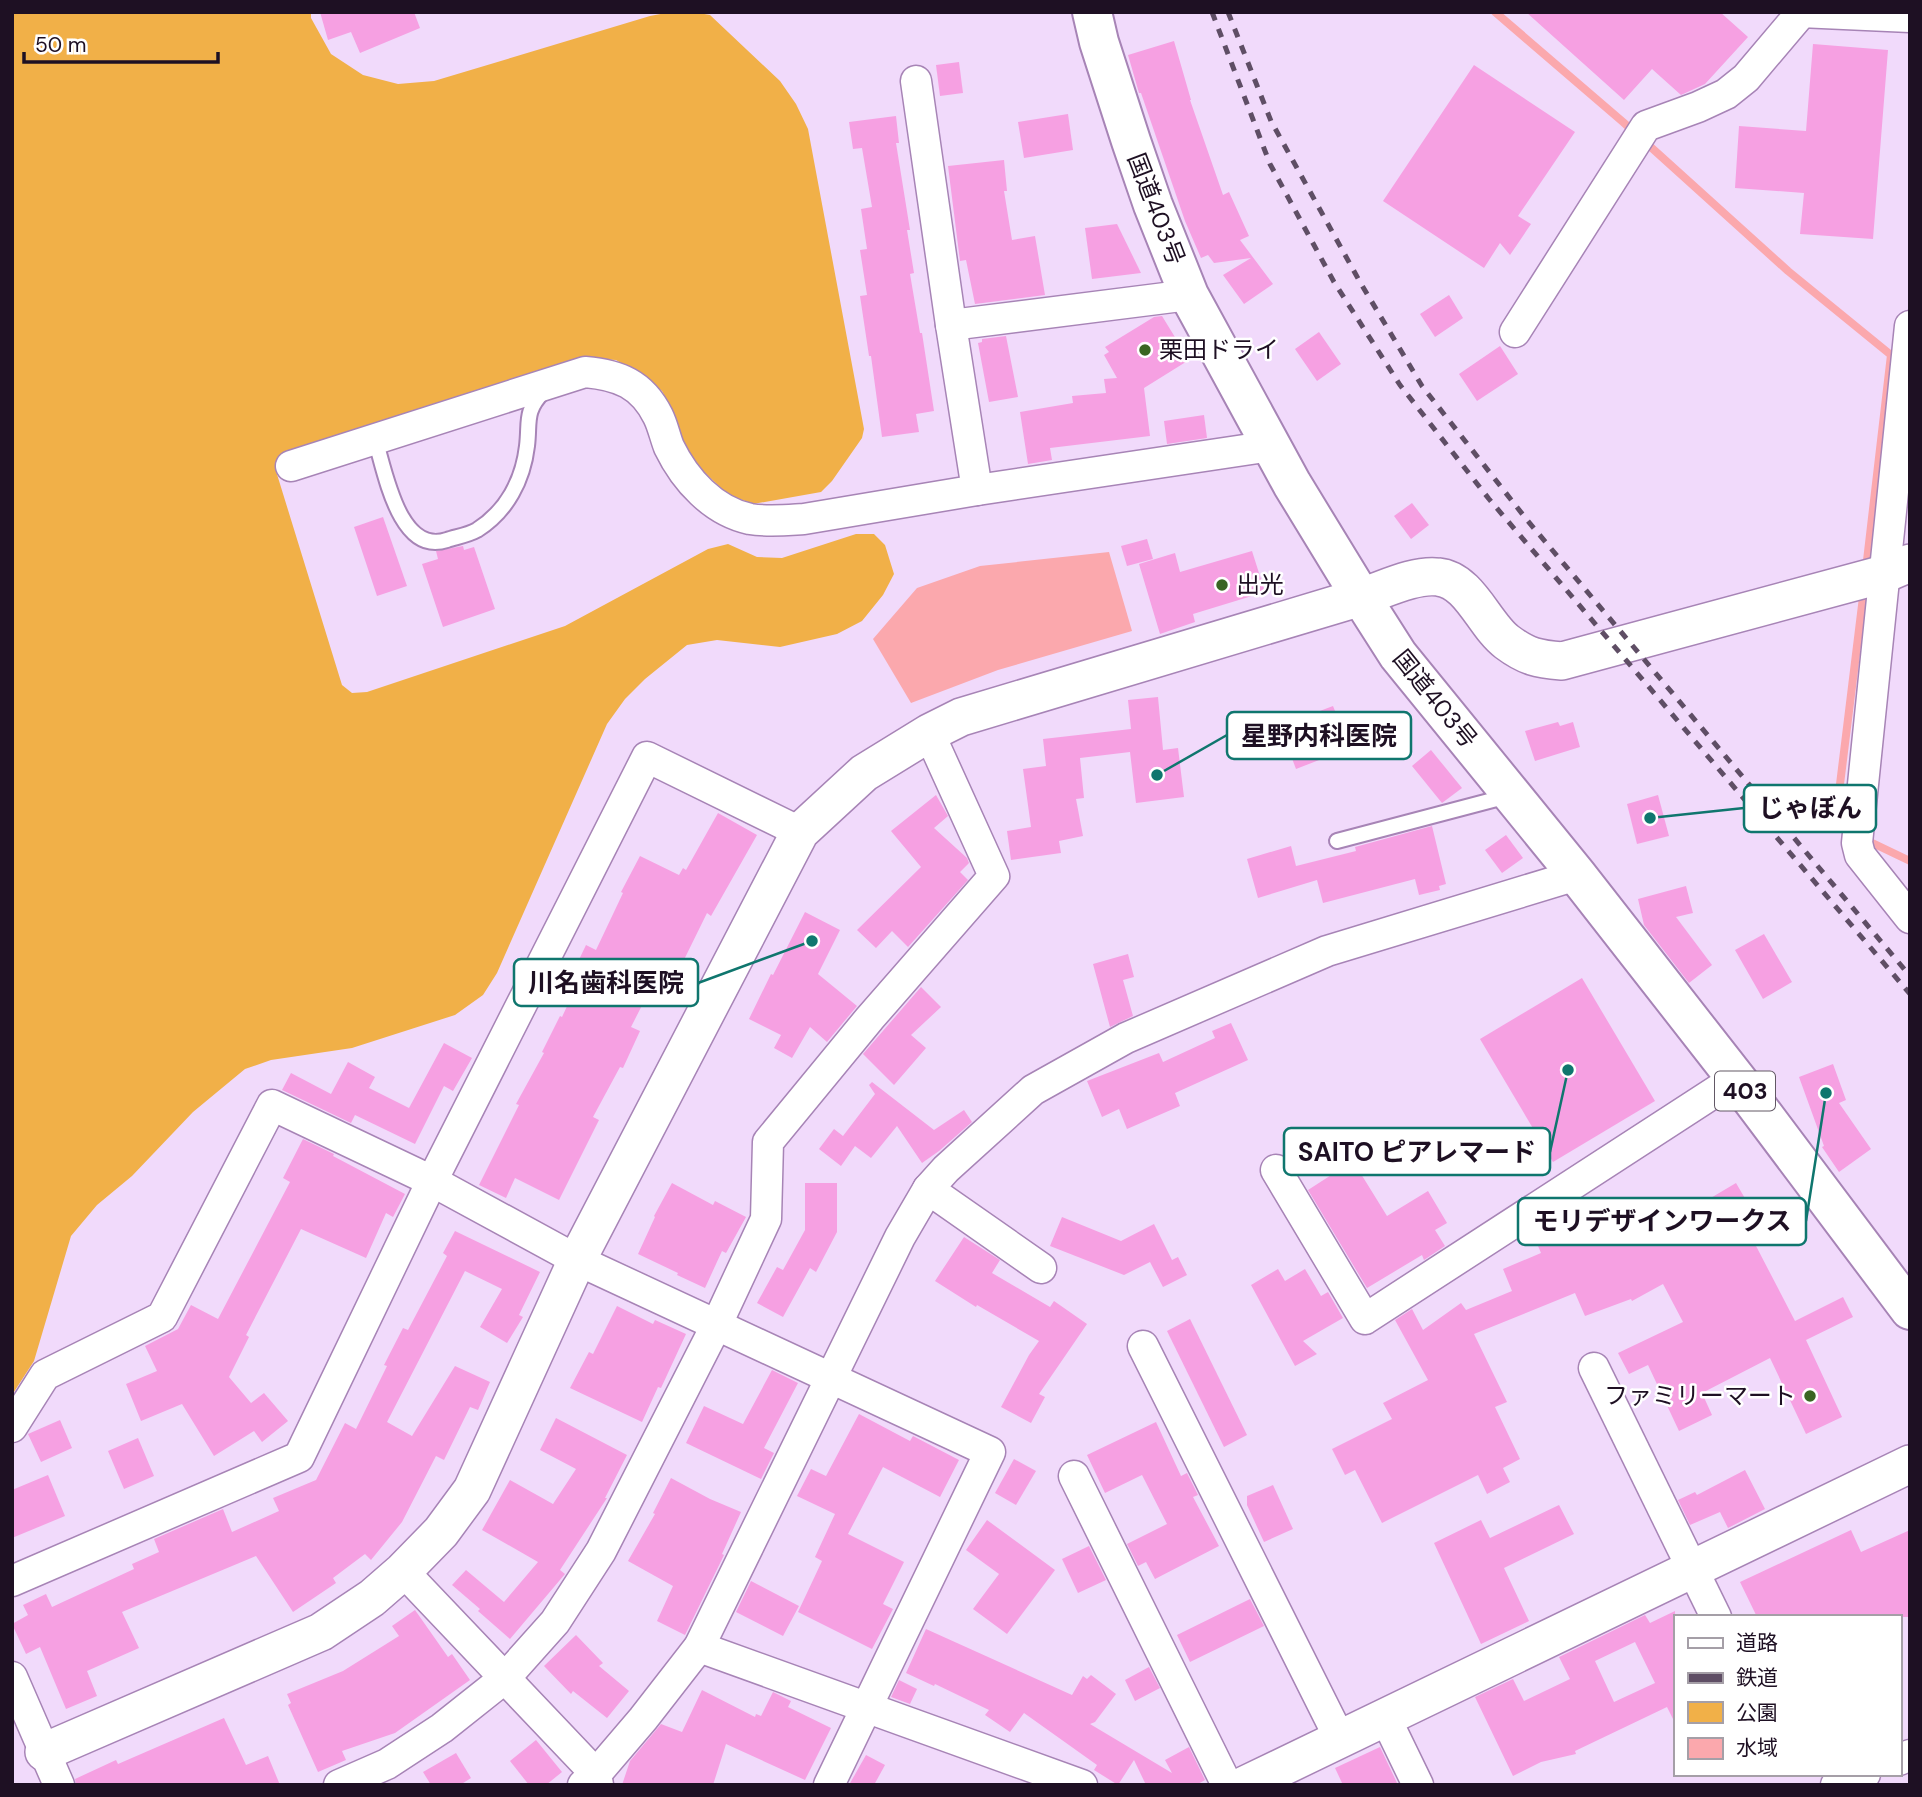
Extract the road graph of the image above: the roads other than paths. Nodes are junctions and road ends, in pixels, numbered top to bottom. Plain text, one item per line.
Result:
1 (1093, 12) edge
2 (1800, 12) edge
3 (1910, 17) edge
4 (916, 81) dead end
5 (1189, 295) junction
6 (951, 325) junction
7 (1910, 327) edge
8 (1515, 332) dead end
9 (557, 381) junction
10 (375, 439) junction
11 (1271, 446) junction
12 (291, 466) dead end
13 (977, 490) junction
14 (1897, 568) edge
15 (1361, 597) junction
16 (929, 733) junction
17 (1513, 795) junction
18 (800, 832) junction
19 (1337, 841) dead end
20 (1860, 855) junction
21 (1577, 875) junction
22 (1910, 880) edge
23 (1910, 918) edge
24 (1738, 1081) junction
25 (1276, 1171) dead end
26 (432, 1181) junction
27 (928, 1189) junction
28 (577, 1260) junction
29 (1041, 1268) dead end
30 (1910, 1310) edge
31 (717, 1324) junction
32 (1143, 1346) dead end
33 (1594, 1368) dead end
34 (832, 1378) junction
35 (12, 1427) edge
36 (1910, 1464) edge
37 (1074, 1476) dead end
38 (1693, 1568) junction
39 (403, 1571) junction
40 (12, 1581) edge
41 (1715, 1615) edge
42 (699, 1647) junction
43 (12, 1677) edge
44 (505, 1678) junction
45 (867, 1706) junction
46 (1385, 1717) junction
47 (1340, 1739) junction
48 (44, 1752) junction
49 (1860, 1776) edge
50 (592, 1781) edge
51 (59, 1785) edge
52 (339, 1785) edge
53 (829, 1785) edge
54 (1082, 1785) edge
55 (1227, 1785) edge
56 (1245, 1785) edge
57 (1418, 1785) edge
58 (1836, 1785) edge

1 - 5 highway, 国道403号 / 403
2 - 3 street
2 - 8 street
4 - 6 street
5 - 6 street
5 - 11 highway, 国道403号 / 403
6 - 13 street
7 - 14 street
9 - 10 street
9 - 10 lane
9 - 13 street
10 - 12 street
11 - 13 street
11 - 15 highway, 国道403号 / 403
14 - 15 street
14 - 20 street
15 - 16 street
15 - 17 highway, 国道403号 / 403
16 - 18 street
16 - 31 street
17 - 19 lane
17 - 21 highway, 国道403号 / 403
18 - 26 street
18 - 28 street
20 - 22 street
20 - 23 street
21 - 24 highway, 国道403号 / 403
21 - 27 street
24 - 25 street
24 - 30 highway, 国道403号 / 403
26 - 28 street
26 - 35 street
26 - 40 street
27 - 29 street
27 - 34 street
28 - 31 street
28 - 39 street
31 - 34 street
31 - 44 street
32 - 47 street
33 - 38 street
34 - 42 street
34 - 45 street
36 - 38 street
37 - 55 street
38 - 41 street
38 - 46 street
39 - 44 street
39 - 48 street
42 - 45 street
42 - 50 street
43 - 48 street
44 - 50 street
44 - 52 street
45 - 53 street
45 - 54 street
46 - 47 street
46 - 57 street
47 - 56 street
48 - 51 street
49 - 58 street

